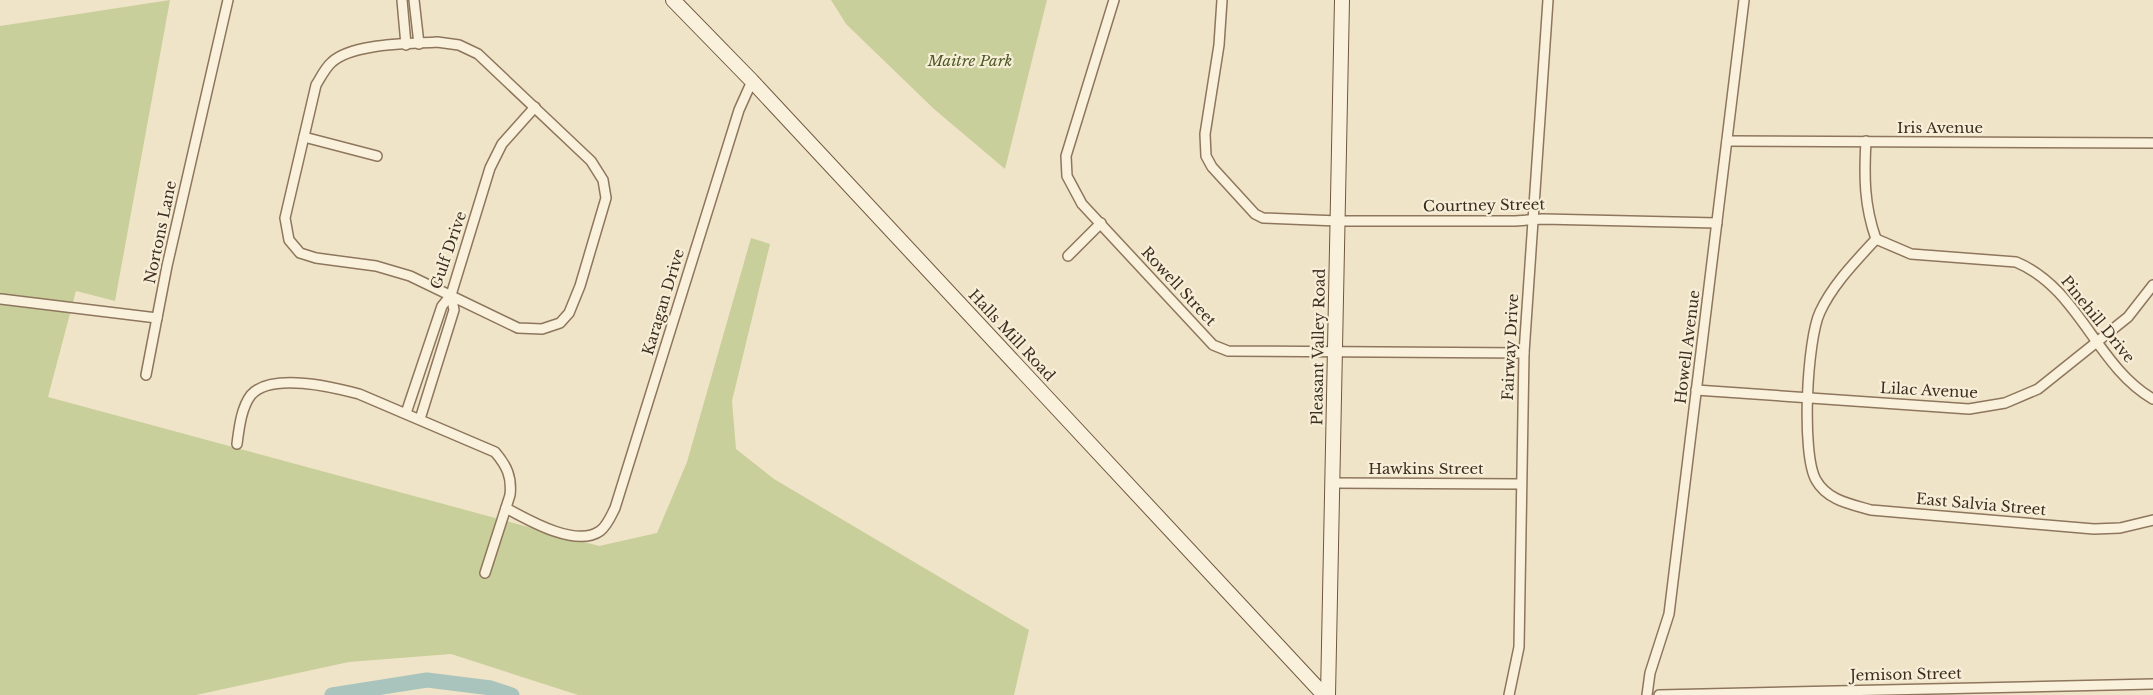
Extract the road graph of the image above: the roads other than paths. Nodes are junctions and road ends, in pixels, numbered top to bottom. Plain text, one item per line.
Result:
1 (228, 0) edge
2 (402, 0) edge
3 (414, 0) edge
4 (1114, 0) edge
5 (1222, 0) edge
6 (1342, 0) edge
7 (1548, 0) edge
8 (1744, 0) edge
9 (676, 1) edge
10 (419, 44) junction
11 (406, 45) junction
12 (752, 81) junction
13 (536, 107) junction
14 (304, 137) junction
15 (1727, 141) junction
16 (1866, 141) junction
17 (2153, 143) edge
18 (377, 156) dead end
19 (1532, 220) junction
20 (1338, 221) junction
21 (1717, 223) junction
22 (1101, 224) junction
23 (1876, 239) junction
24 (1068, 256) dead end
25 (2153, 285) edge
26 (451, 295) junction
27 (1, 299) edge
28 (157, 318) junction
29 (2098, 341) junction
30 (428, 350) junction
31 (1334, 352) junction
32 (1524, 353) junction
33 (440, 354) junction
34 (146, 375) dead end
35 (1696, 390) junction
36 (1809, 398) junction
37 (2153, 399) edge
38 (406, 413) junction
39 (420, 419) junction
40 (237, 444) dead end
41 (1332, 483) junction
42 (1520, 484) junction
43 (506, 508) junction
44 (2153, 520) edge
45 (485, 573) dead end
46 (2153, 684) edge
47 (1326, 695) edge
48 (1509, 695) edge
49 (1647, 695) edge
50 (1659, 695) edge

1 - 28 street, Nortons Lane
2 - 11 street
3 - 10 street
4 - 22 street, Rowell Street
5 - 20 street, Courtney Street
6 - 20 street, Pleasant Valley Road
7 - 19 street, Fairway Drive
8 - 15 street, Howell Avenue
9 - 12 street, Halls Mill Road
10 - 11 street
10 - 13 street
11 - 14 street
12 - 43 street, Karagan Drive
12 - 47 street, Halls Mill Road
13 - 26 street, Gulf Drive
13 - 26 street
14 - 18 street
14 - 26 street
15 - 16 street, Iris Avenue
15 - 21 street, Howell Avenue
16 - 17 street, Iris Avenue
16 - 23 street
19 - 20 street, Courtney Street
19 - 21 street, Courtney Street
19 - 32 street, Fairway Drive
20 - 31 street, Pleasant Valley Road
21 - 35 street, Howell Avenue
22 - 24 street
22 - 31 street, Rowell Street
23 - 29 street, Pinehill Drive
23 - 36 street
25 - 29 street, Lilac Avenue
26 - 30 street, Gulf Drive
26 - 33 street
27 - 28 street
28 - 34 street, Nortons Lane
29 - 36 street, Lilac Avenue
29 - 37 street, Pinehill Drive
30 - 33 street
30 - 38 street, Gulf Drive
31 - 32 street, Rowell Street
31 - 41 street, Pleasant Valley Road
32 - 42 street, Fairway Drive
33 - 39 street
35 - 36 street, Lilac Avenue
35 - 49 street, Howell Avenue
36 - 44 street, East Salvia Street
38 - 39 street
38 - 40 street
39 - 43 street
41 - 42 street, Hawkins Street
41 - 47 street, Pleasant Valley Road
42 - 48 street, Fairway Drive
43 - 45 street
46 - 50 street, Jemison Street

